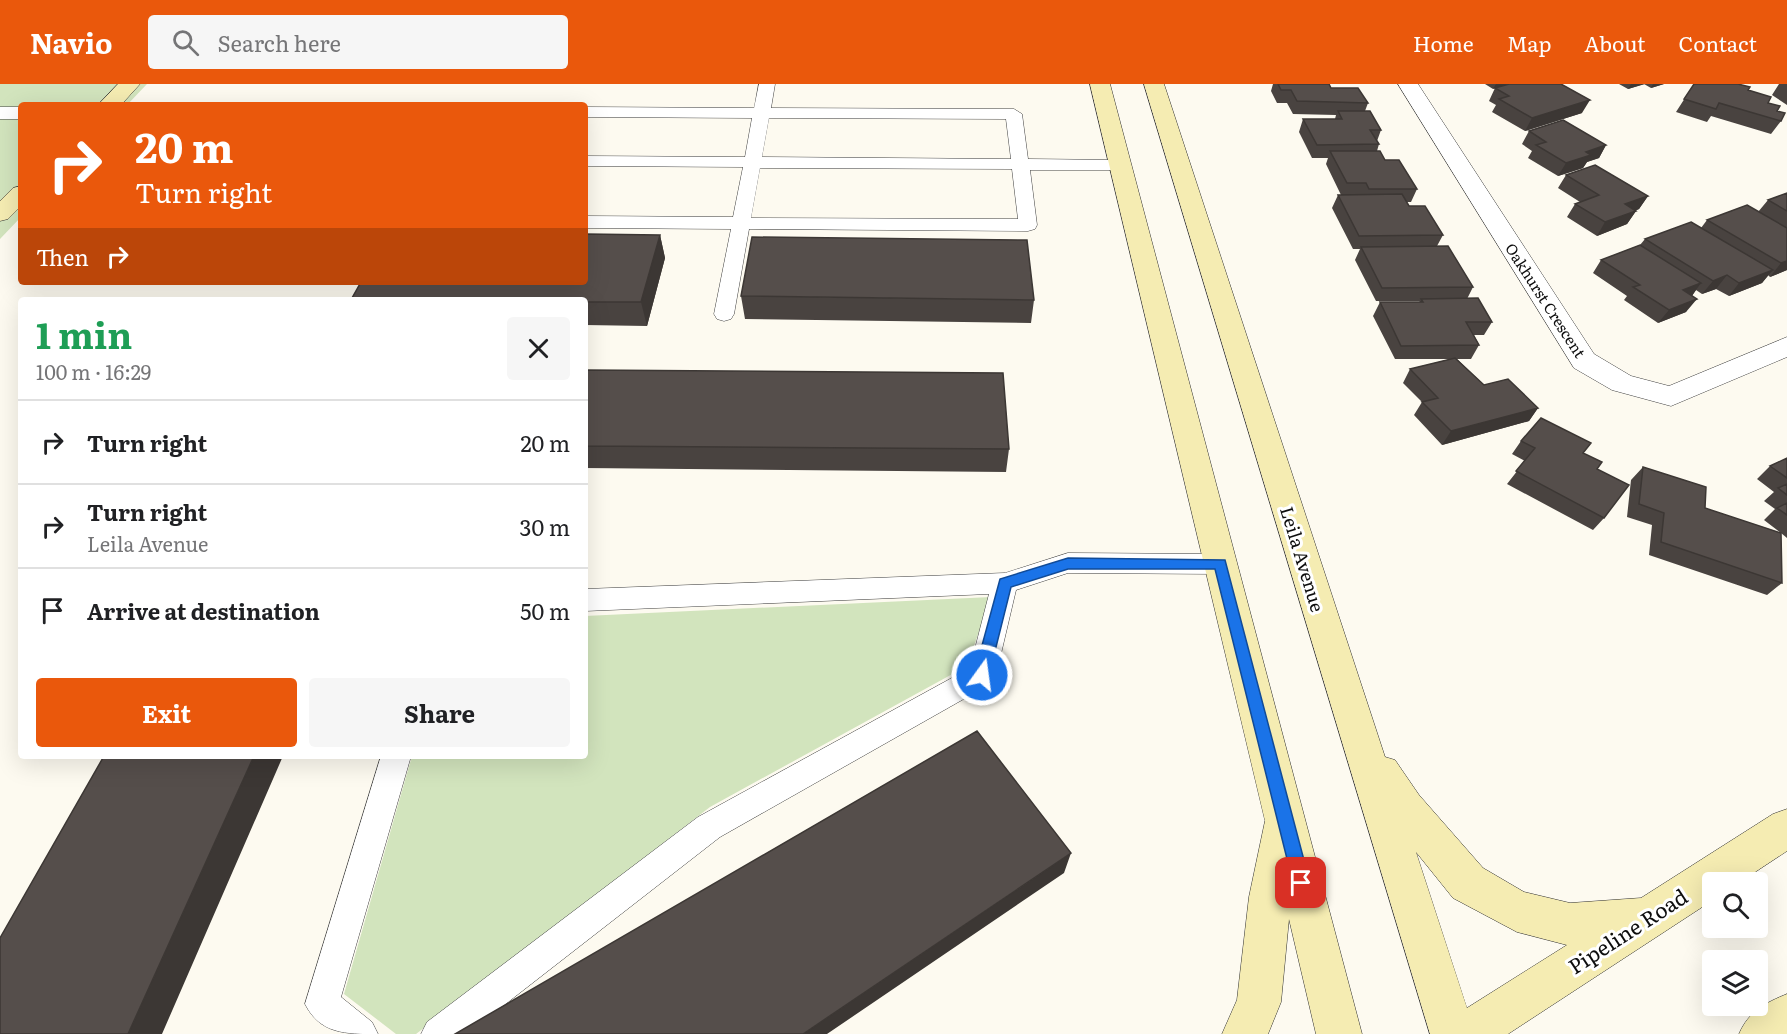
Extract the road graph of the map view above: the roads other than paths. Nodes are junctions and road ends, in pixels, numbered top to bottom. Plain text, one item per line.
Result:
1 (130, 84) edge
2 (767, 84) edge
3 (1100, 84) edge
4 (1154, 84) edge
5 (1408, 84) edge
6 (112, 102) edge
7 (18, 112) edge
8 (588, 112) edge
9 (762, 112) junction
10 (0, 113) edge
11 (588, 162) edge
12 (753, 162) junction
13 (1020, 163) junction
14 (1120, 165) junction
15 (18, 196) edge
16 (0, 214) edge
17 (588, 222) edge
18 (741, 222) junction
19 (724, 314) dead end
20 (1787, 346) edge
21 (1221, 564) junction
22 (1005, 583) junction
23 (588, 600) edge
24 (1360, 743) junction
25 (395, 759) edge
26 (1284, 815) junction
27 (1787, 828) edge
28 (1646, 918) junction
29 (1787, 1016) edge
30 (360, 1034) edge
31 (439, 1034) edge
32 (1245, 1034) edge
33 (1339, 1034) edge
34 (1453, 1034) edge
35 (1468, 1034) edge
36 (1762, 1034) edge

1 - 6 street
2 - 9 lane
3 - 14 street
4 - 24 street, Leila Avenue
5 - 20 street, Oakhurst Crescent
7 - 10 street
8 - 9 lane
9 - 12 lane
9 - 13 lane
11 - 12 lane
12 - 13 lane
12 - 18 lane
13 - 14 lane
13 - 18 lane
14 - 21 street
15 - 16 street
17 - 18 lane
18 - 19 lane
21 - 22 lane
21 - 26 street
22 - 23 lane
22 - 31 lane
24 - 28 street
24 - 34 street, Leila Avenue
25 - 30 lane
26 - 32 street
26 - 33 street
27 - 28 street, Pipeline Road
28 - 35 street, Pipeline Road
29 - 36 street

